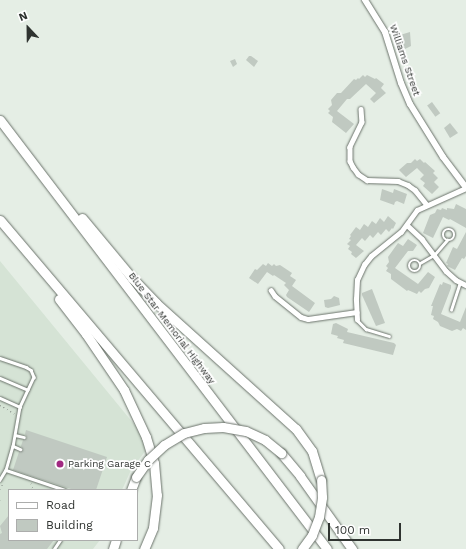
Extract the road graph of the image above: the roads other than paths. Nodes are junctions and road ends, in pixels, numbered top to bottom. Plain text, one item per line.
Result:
1 (365, 0) edge
2 (361, 109) dead end
3 (0, 120) edge
4 (8, 131) junction
5 (466, 187) edge
6 (427, 205) junction
7 (0, 221) edge
8 (407, 225) junction
9 (447, 240) junction
10 (434, 256) junction
11 (420, 264) junction
12 (460, 282) junction
13 (466, 285) edge
14 (271, 290) dead end
15 (451, 310) dead end
16 (357, 312) junction
17 (357, 320) joint
18 (390, 336) dead end
19 (0, 358) edge
20 (0, 378) edge
21 (28, 390) junction
22 (0, 398) edge
23 (20, 406) junction
24 (15, 435) junction
25 (24, 436) dead end
26 (12, 446) junction
27 (20, 449) dead end
28 (6, 470) junction
29 (0, 480) edge
30 (62, 489) edge
31 (131, 489) edge
32 (144, 549) edge
33 (279, 549) edge
34 (302, 549) edge
35 (328, 549) edge
36 (352, 549) edge

1 - 5 street, Williams Street
2 - 6 street
3 - 4 highway, Blue Star Memorial Highway
4 - 34 highway, bridge
4 - 35 highway, Blue Star Memorial Highway
5 - 6 street
6 - 8 street
7 - 32 highway
7 - 33 highway
8 - 10 street
8 - 16 street
9 - 9 lane
9 - 10 lane
10 - 11 lane
10 - 12 street
11 - 11 lane
12 - 13 street
12 - 15 lane
14 - 16 street
16 - 17 street
17 - 18 lane
19 - 21 lane
20 - 21 lane
21 - 23 lane
22 - 23 lane
23 - 24 lane
24 - 25 lane
24 - 26 lane
26 - 27 lane
26 - 28 lane
28 - 29 lane
28 - 30 lane
31 - 36 highway, bridge

